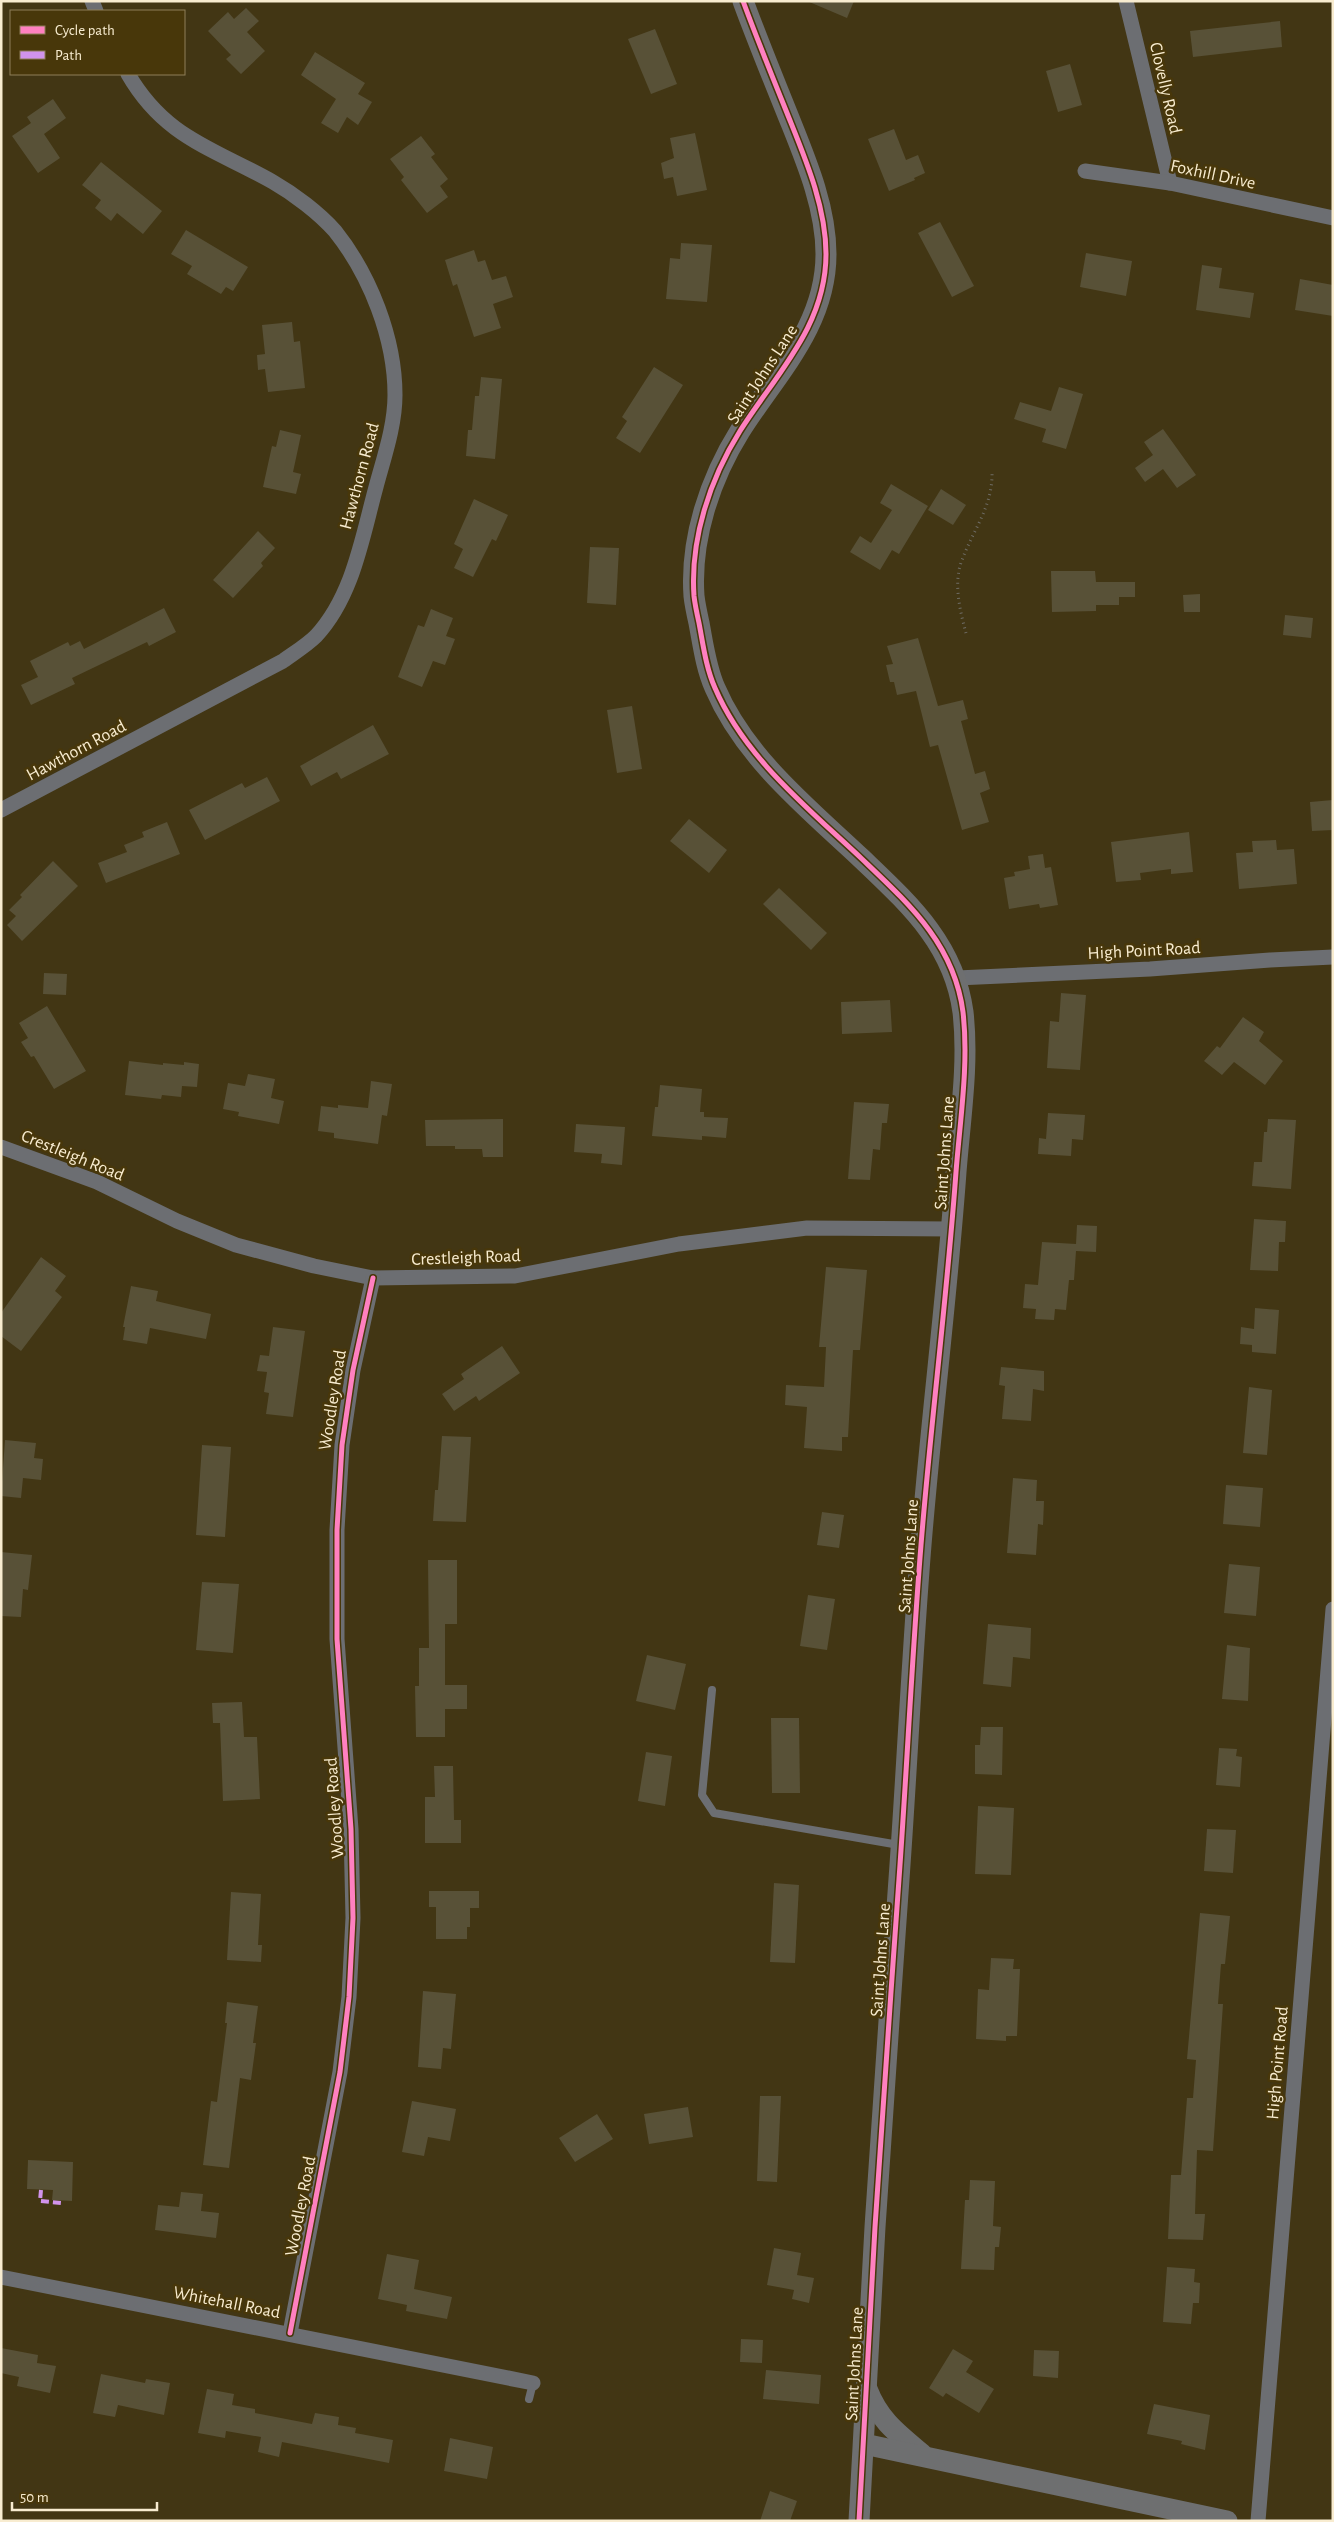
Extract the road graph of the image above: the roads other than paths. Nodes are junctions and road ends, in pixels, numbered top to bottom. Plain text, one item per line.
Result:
1 (742, 1) edge
2 (1126, 1) edge
3 (129, 75) edge
4 (1085, 171) dead end
5 (1170, 183) junction
6 (1333, 218) edge
7 (1, 810) edge
8 (1333, 957) edge
9 (957, 978) junction
10 (1, 1147) edge
11 (952, 1229) junction
12 (373, 1278) junction
13 (1333, 1609) edge
14 (712, 1690) dead end
15 (901, 1845) junction
16 (1, 2276) edge
17 (290, 2333) junction
18 (533, 2383) joint
19 (867, 2387) junction
20 (530, 2399) dead end
21 (864, 2444) junction
22 (924, 2456) junction
23 (859, 2521) edge
24 (1227, 2521) edge
25 (1258, 2521) edge

1 - 9 street, Saint Johns Lane
2 - 5 street, Clovelly Road
3 - 7 street, Hawthorn Road
4 - 5 street, Foxhill Drive
5 - 6 street, Foxhill Drive
8 - 9 street, High Point Road
9 - 11 street, Saint Johns Lane
10 - 12 street, Crestleigh Road
11 - 12 street, Crestleigh Road
11 - 15 street, Saint Johns Lane
12 - 17 street, Woodley Road
13 - 25 street, High Point Road
14 - 15 lane
15 - 19 street, Saint Johns Lane
16 - 17 street, Whitehall Road
17 - 18 street, Whitehall Road
18 - 20 lane
19 - 21 street, Saint Johns Lane
19 - 22 street
21 - 22 street, Saint Johns Lane
21 - 23 street
22 - 24 street, Saint Johns Lane

